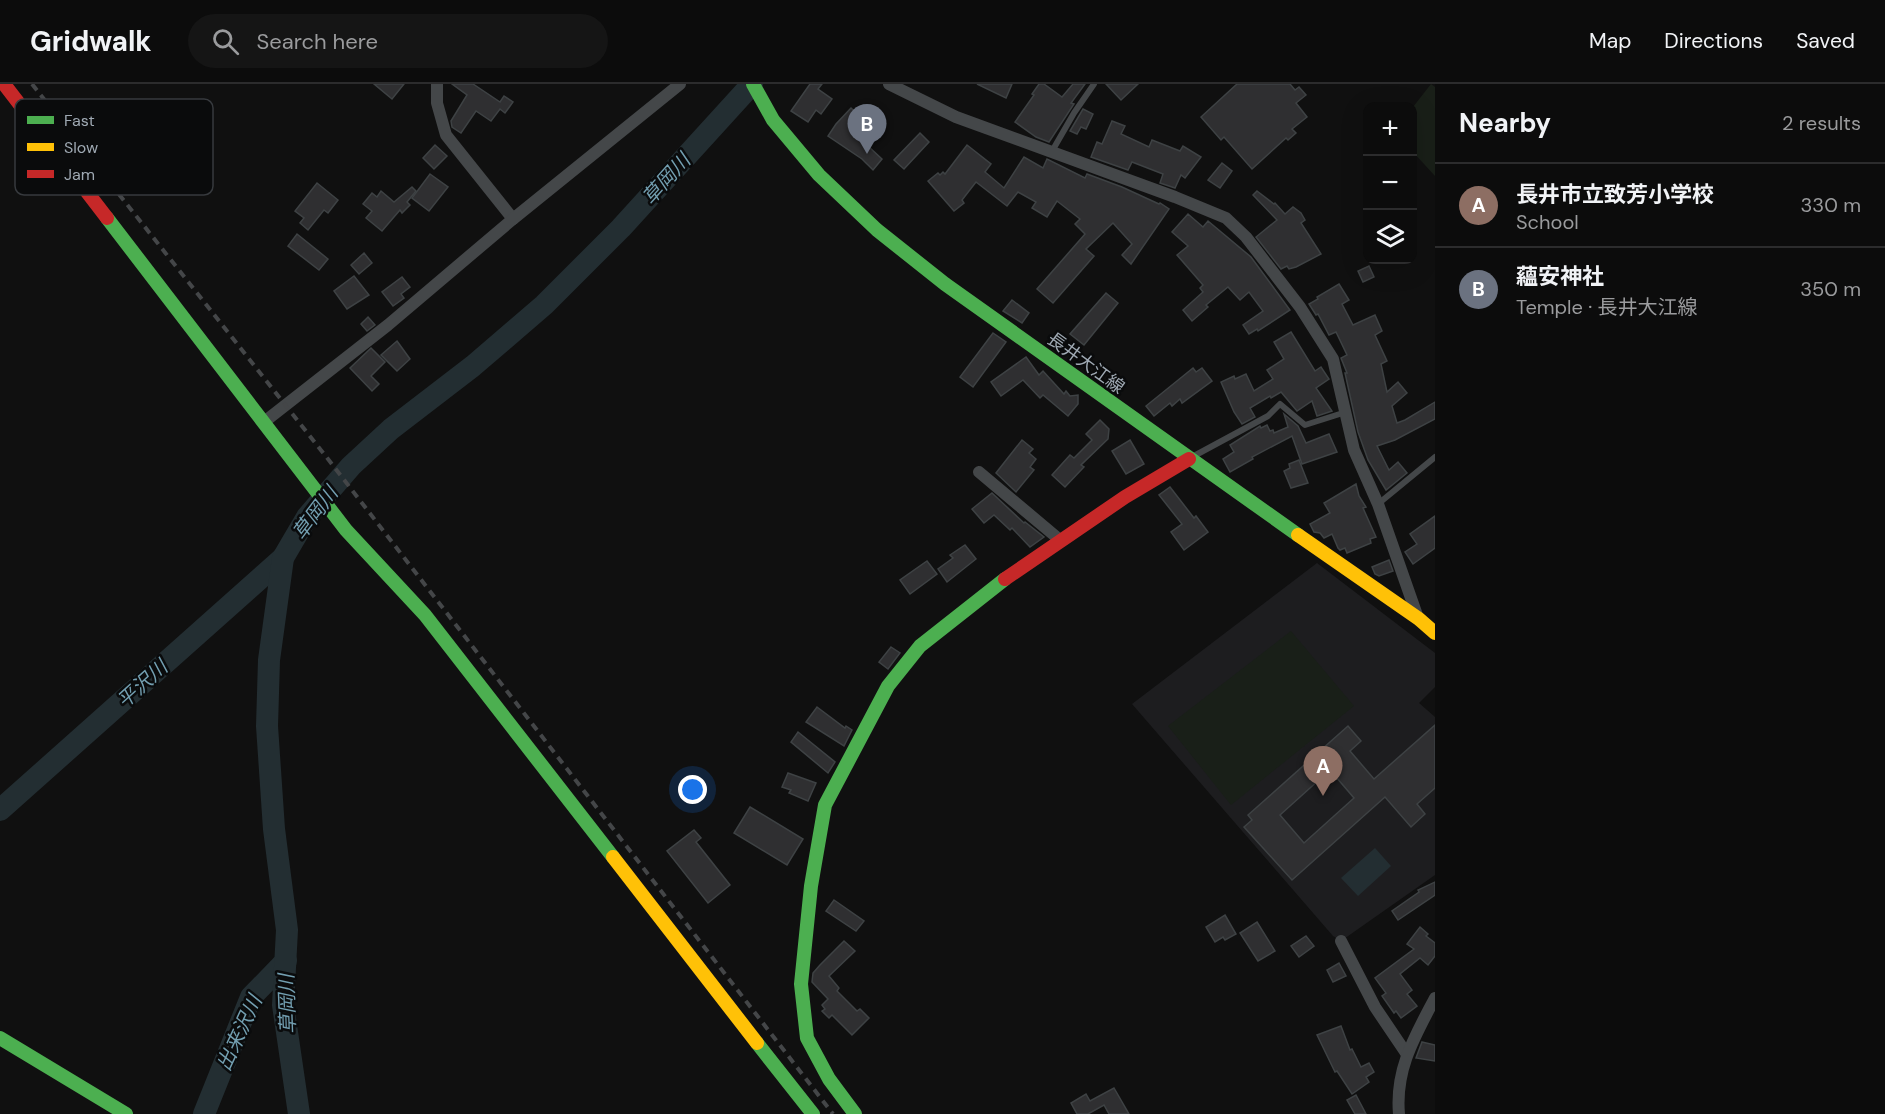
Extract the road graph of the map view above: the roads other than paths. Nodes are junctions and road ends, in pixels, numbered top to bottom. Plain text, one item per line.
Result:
1 (4, 84) edge
2 (437, 84) edge
3 (680, 84) edge
4 (753, 84) edge
5 (889, 84) edge
6 (1094, 84) edge
7 (15, 99) edge
8 (1051, 153) junction
9 (88, 195) edge
10 (513, 219) junction
11 (1346, 411) junction
12 (264, 422) junction
13 (1435, 457) edge
14 (1189, 459) junction
15 (980, 472) dead end
16 (1378, 504) junction
17 (1060, 540) junction
18 (1419, 619) junction
19 (1435, 633) edge
20 (1341, 941) dead end
21 (1435, 998) edge
22 (0, 1038) edge
23 (1406, 1053) junction
24 (126, 1114) edge
25 (813, 1114) edge
26 (855, 1114) edge
27 (1399, 1114) edge

1 - 7 street
2 - 10 street
3 - 10 street
4 - 14 street, 長井大江線
5 - 8 street
6 - 8 lane
8 - 11 street
9 - 12 street
10 - 12 street
11 - 14 lane
11 - 16 street
12 - 25 street
13 - 16 lane
14 - 17 street
14 - 18 street, 長井大江線
15 - 17 street
16 - 18 street
17 - 26 street
18 - 19 street, 長井大江線
20 - 23 street
21 - 23 street
22 - 24 street
23 - 27 street

